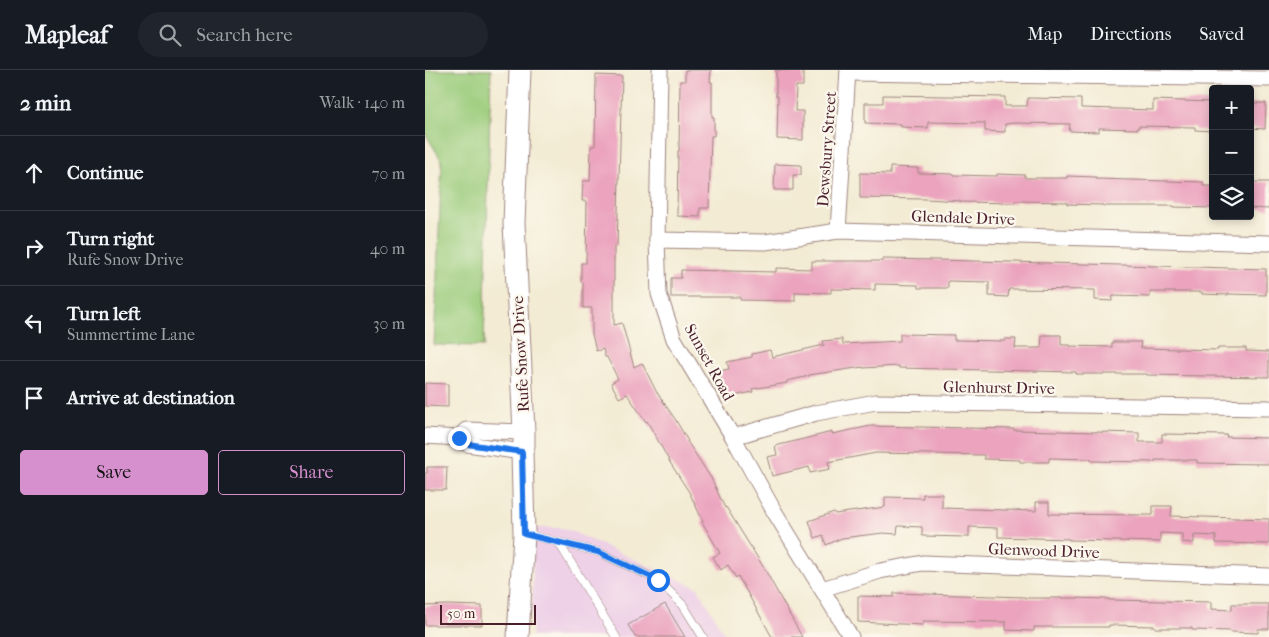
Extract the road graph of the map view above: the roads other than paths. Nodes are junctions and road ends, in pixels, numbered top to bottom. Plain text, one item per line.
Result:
1 (520, 70) edge
2 (660, 70) edge
3 (848, 72) edge
4 (1269, 79) edge
5 (838, 231) junction
6 (657, 240) junction
7 (1269, 243) edge
8 (1269, 408) edge
9 (425, 436) edge
10 (733, 437) junction
11 (523, 442) junction
12 (524, 534) junction
13 (559, 543) junction
14 (1269, 576) edge
15 (822, 589) junction
16 (518, 637) edge
17 (617, 637) edge
18 (703, 637) edge
19 (851, 637) edge

1 - 11 main road, Rufe Snow Drive
2 - 6 street, Sunset Road
3 - 4 street
3 - 5 street, Dewsbury Street
5 - 6 street, Glendale Drive
5 - 7 street, Glendale Drive
6 - 10 street, Sunset Road
8 - 10 street, Glenhurst Drive
9 - 11 street
10 - 15 street, Sunset Road
11 - 12 main road, Rufe Snow Drive
12 - 13 lane
12 - 16 main road, Rufe Snow Drive
13 - 17 lane
13 - 18 lane
14 - 15 street, Glenwood Drive
15 - 19 street, Sunset Road

